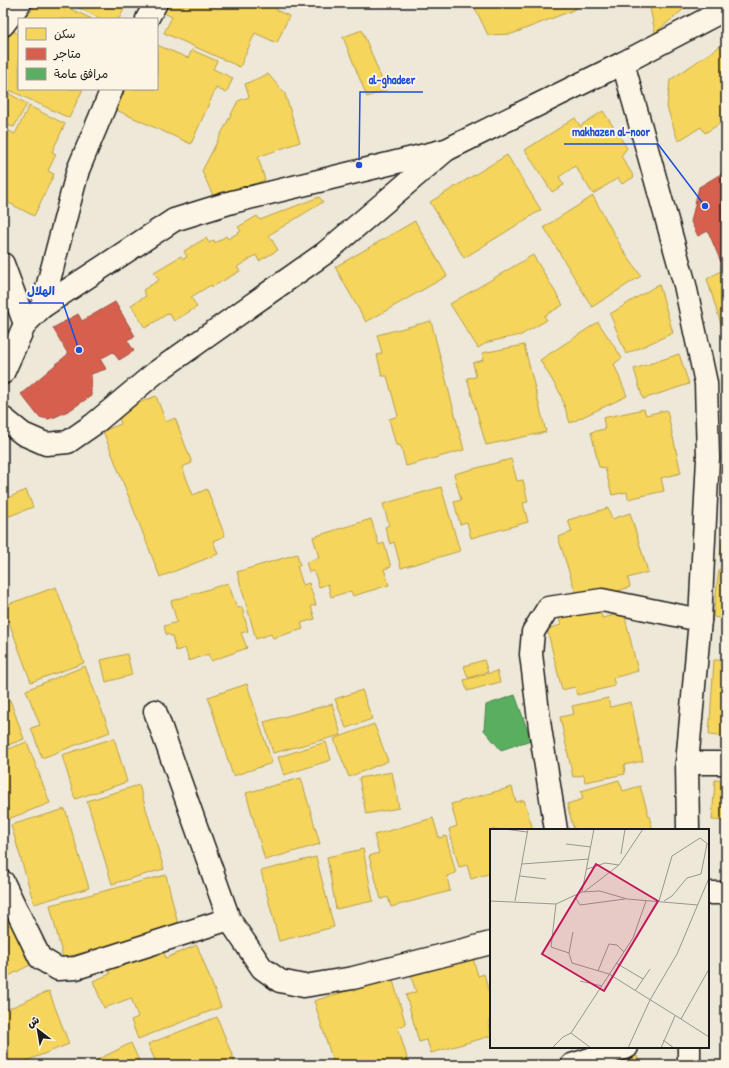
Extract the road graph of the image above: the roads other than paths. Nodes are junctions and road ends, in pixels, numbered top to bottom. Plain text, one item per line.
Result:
1 (20, 3) edge
2 (156, 3) edge
3 (726, 9) edge
4 (148, 18) edge
5 (3, 25) edge
6 (622, 63) junction
7 (112, 90) edge
8 (446, 150) junction
9 (3, 264) edge
10 (42, 307) junction
11 (25, 324) junction
12 (3, 373) edge
13 (3, 418) edge
14 (700, 620) junction
15 (155, 711) dead end
16 (687, 763) junction
17 (726, 763) edge
18 (556, 829) edge
19 (688, 829) edge
20 (3, 882) edge
21 (709, 893) edge
22 (726, 893) edge
23 (229, 919) junction
24 (490, 942) edge
25 (625, 1048) edge
26 (689, 1048) edge
27 (572, 1065) edge
28 (689, 1065) edge

1 - 5 street
2 - 4 street
3 - 6 street
6 - 8 street
6 - 14 street
7 - 10 street
8 - 10 street
8 - 13 street
9 - 11 street
10 - 11 street
11 - 12 street
14 - 16 street
14 - 18 street
15 - 23 street
16 - 17 street
16 - 19 street
20 - 23 street
21 - 22 street
23 - 24 street
25 - 27 street
26 - 28 street

